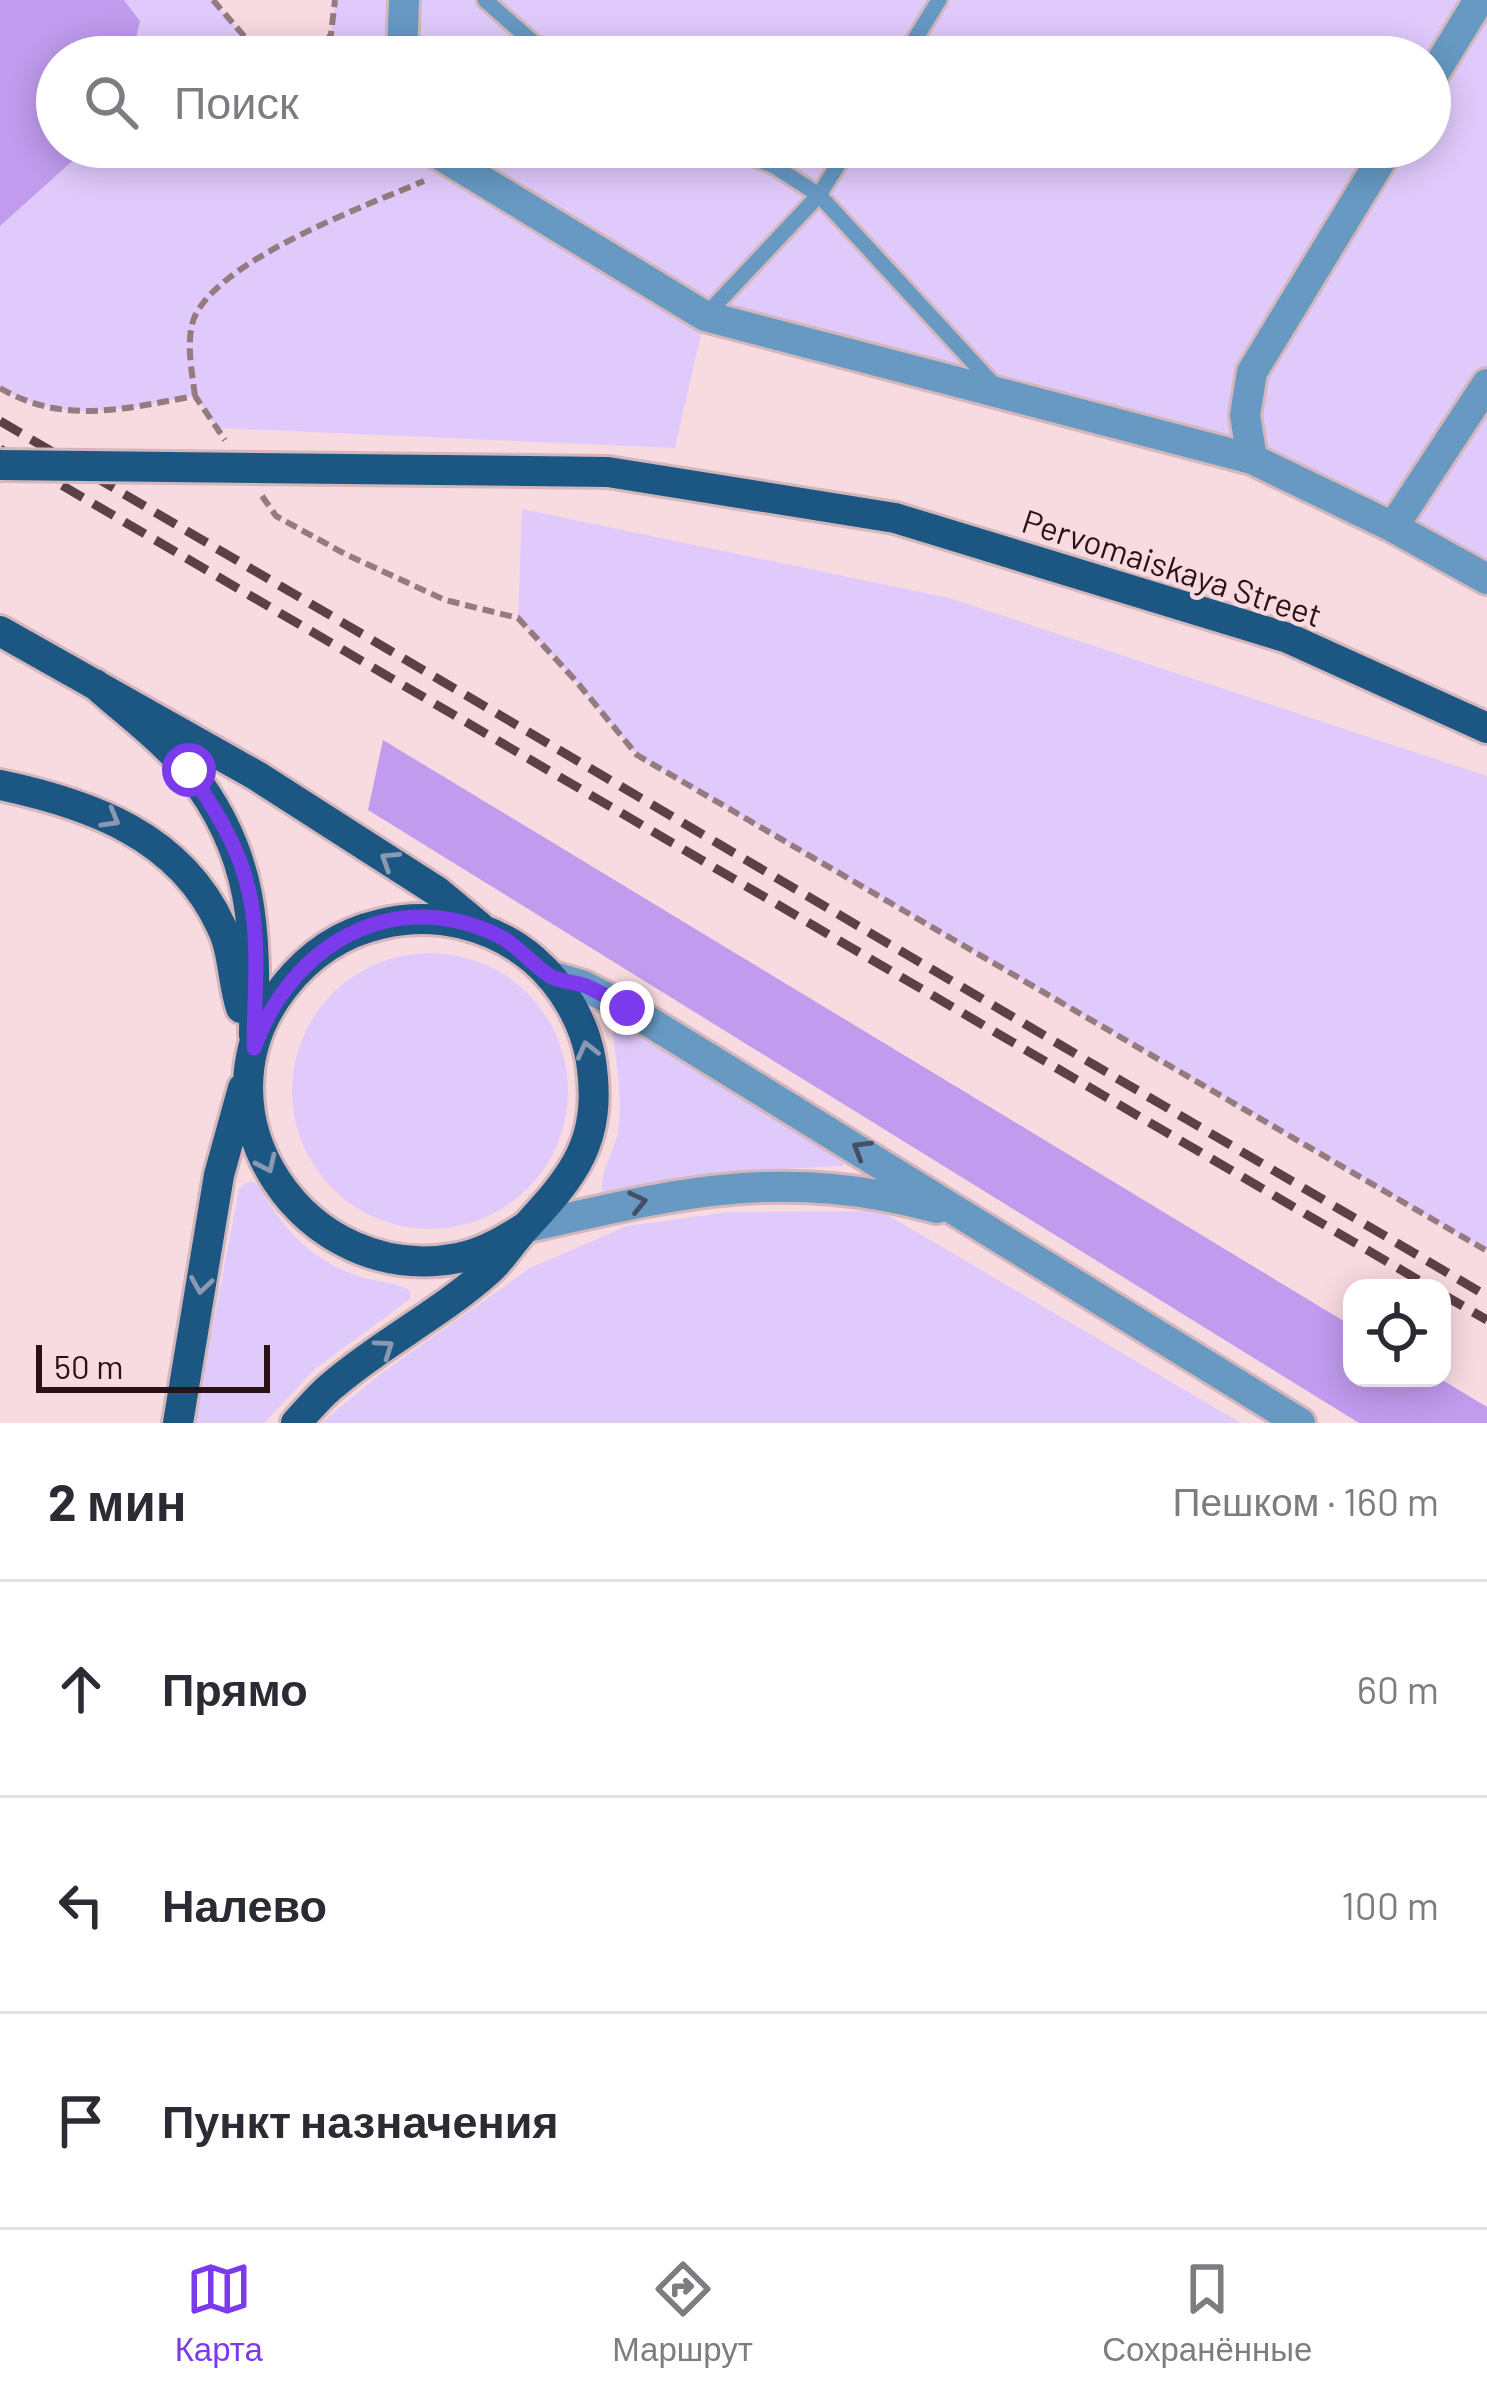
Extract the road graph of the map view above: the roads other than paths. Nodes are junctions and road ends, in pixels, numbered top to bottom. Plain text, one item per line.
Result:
1 (404, 0) edge
2 (485, 0) edge
3 (939, 0) edge
4 (1479, 0) edge
5 (403, 36) edge
6 (526, 36) edge
7 (917, 36) edge
8 (1451, 46) edge
9 (462, 168) edge
10 (777, 168) edge
11 (836, 168) edge
12 (1376, 168) edge
13 (819, 195) junction
14 (705, 316) junction
15 (1487, 384) edge
16 (1002, 394) junction
17 (1252, 459) junction
18 (0, 465) edge
19 (1394, 527) junction
20 (1487, 579) edge
21 (0, 631) edge
22 (95, 684) junction
23 (1487, 728) edge
24 (0, 785) edge
25 (483, 930) junction
26 (550, 976) junction
27 (254, 1048) junction
28 (958, 1214) junction
29 (524, 1228) junction
30 (1284, 1419) edge
31 (178, 1423) edge
32 (296, 1423) edge

1 - 5 street
2 - 6 lane
3 - 7 lane
4 - 8 street
9 - 14 street
10 - 13 lane
11 - 13 lane
12 - 17 street
13 - 14 lane
13 - 16 lane
14 - 16 street
15 - 19 street
16 - 17 street
17 - 19 street
18 - 23 main road, Pervomaiskaya Street, bridge
19 - 20 street
21 - 22 main road
25 -> 22 main road
22 - 27 main road
24 -> 27 main road
25 - 26 main road
25 - 27 main road
28 -> 26 street
29 -> 26 main road
27 -> 29 main road
27 -> 31 main road
29 -> 28 street
28 - 30 street
32 -> 29 main road

